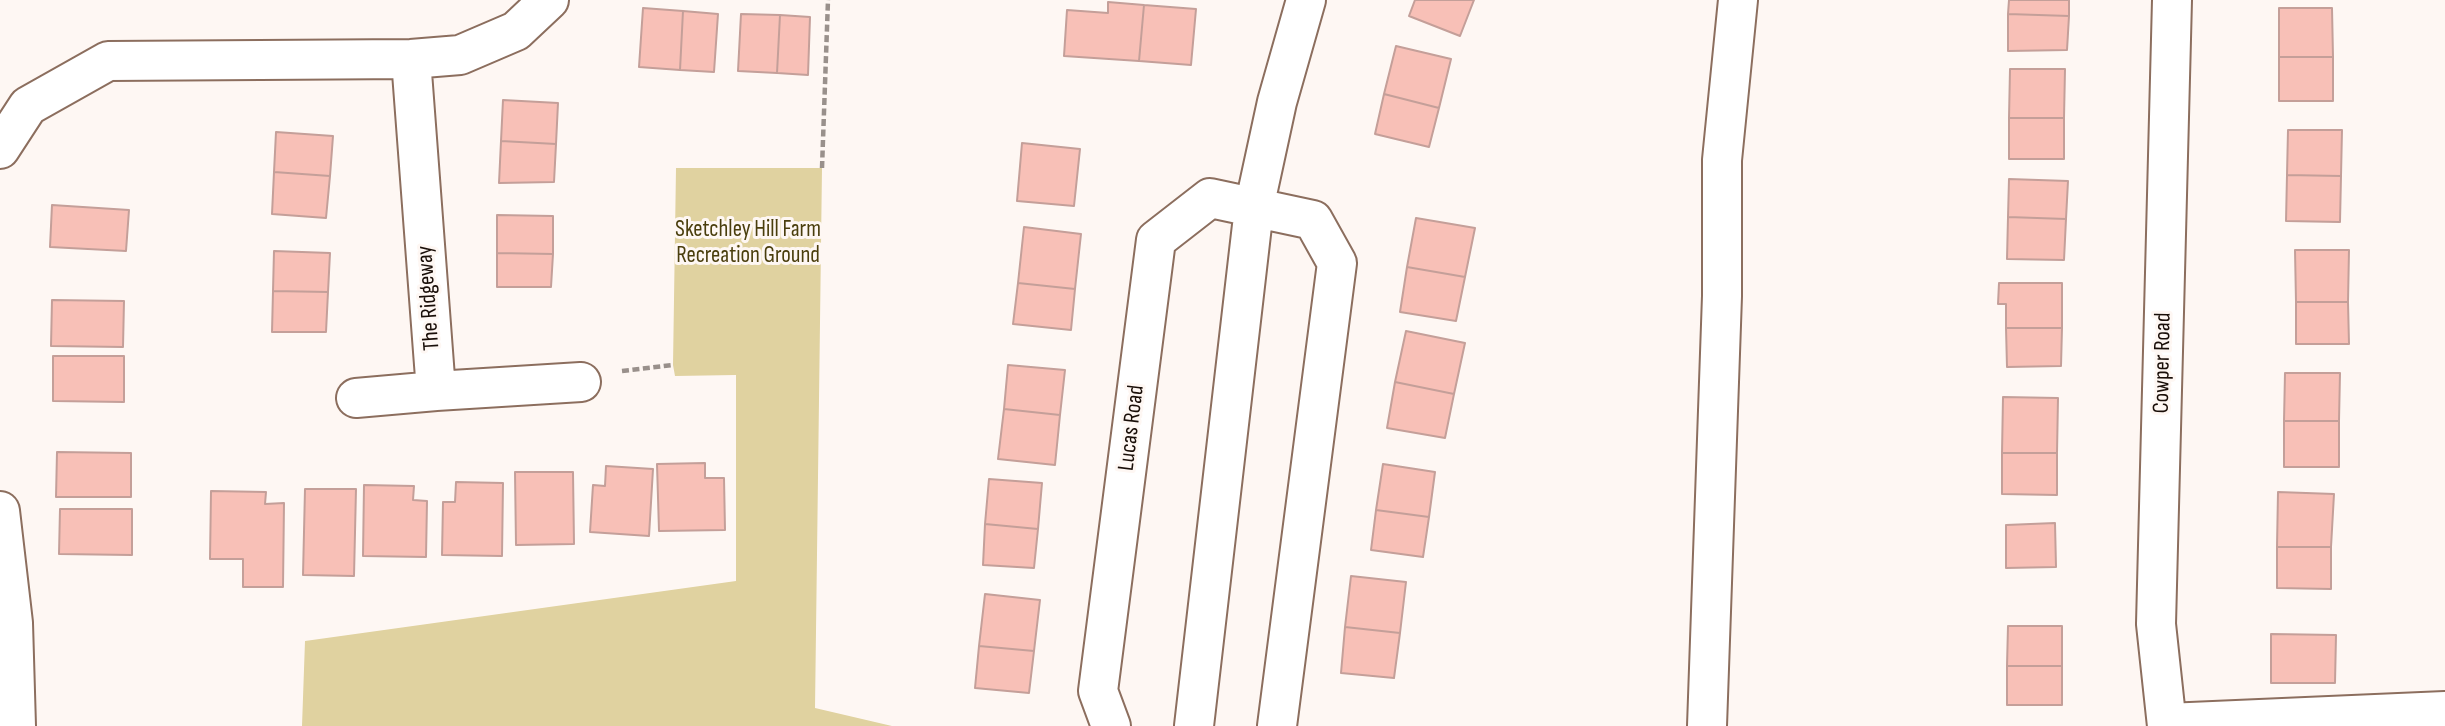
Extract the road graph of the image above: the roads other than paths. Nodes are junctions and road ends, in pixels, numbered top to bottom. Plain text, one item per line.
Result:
1 (549, 0) edge
2 (1306, 0) edge
3 (1738, 0) edge
4 (2172, 0) edge
5 (411, 59) junction
6 (0, 149) edge
7 (1254, 208) junction
8 (581, 382) road end
9 (436, 391) junction
10 (356, 398) dead end
11 (0, 510) edge
12 (2445, 711) edge
13 (2167, 724) edge
14 (16, 726) edge
15 (1111, 726) edge
16 (1194, 726) edge
17 (1277, 726) edge
18 (1707, 726) edge

1 - 5 street
2 - 7 street
3 - 18 street
4 - 13 street, Cowper Road
5 - 6 street
5 - 9 street, The Ridgeway
7 - 15 street, Lucas Road
7 - 16 street
7 - 17 street, Lucas Road
8 - 9 street
9 - 10 street
11 - 14 street
12 - 13 street

